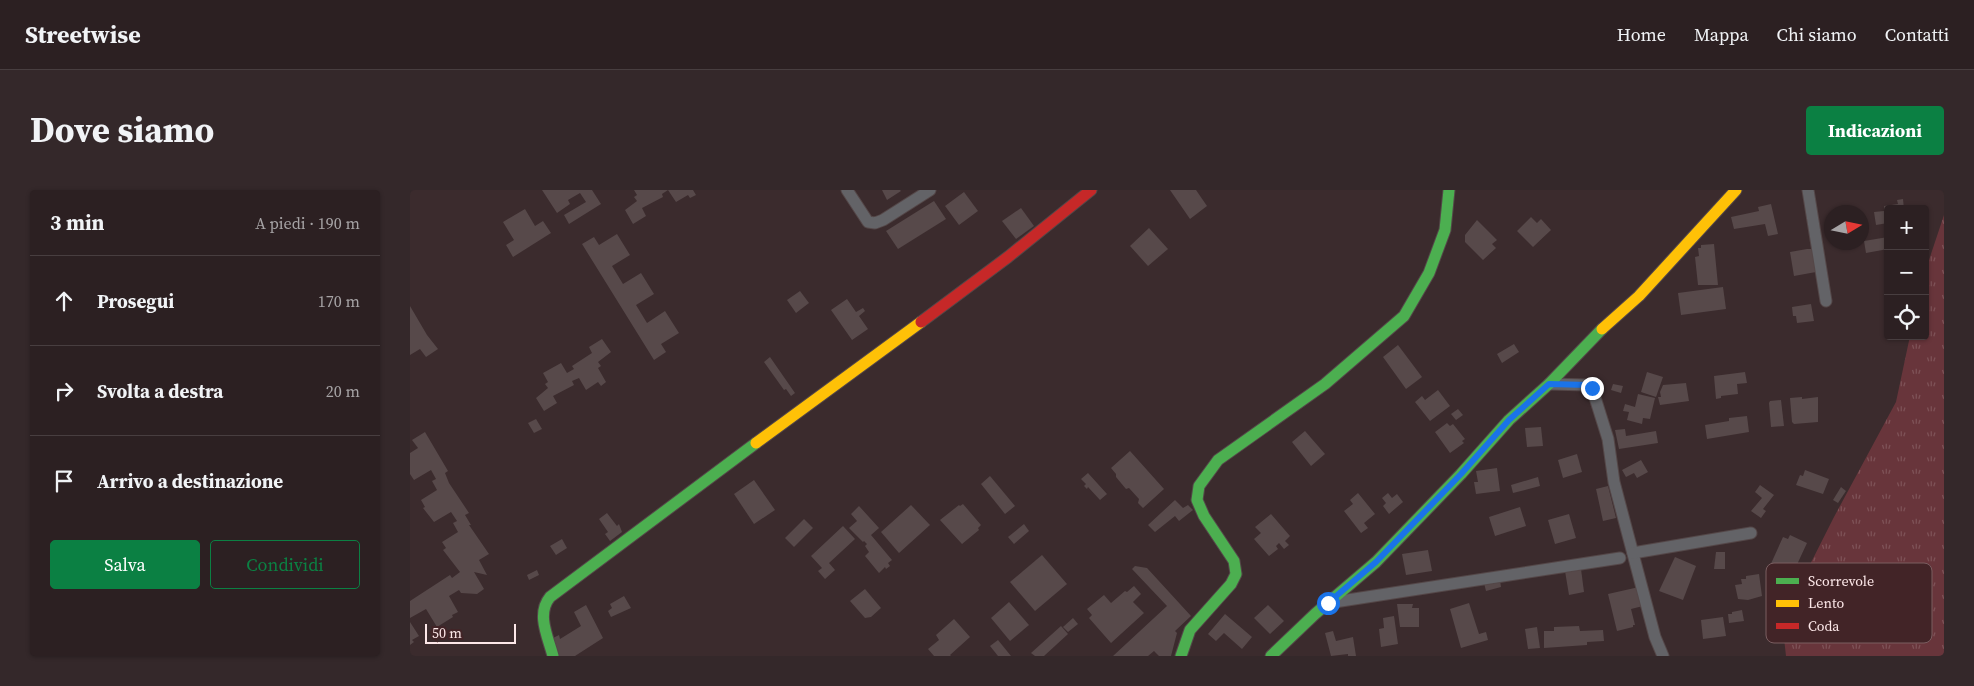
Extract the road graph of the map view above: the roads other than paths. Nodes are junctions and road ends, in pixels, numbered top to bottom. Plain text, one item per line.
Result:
1 (847, 190) edge
2 (930, 190) edge
3 (1091, 190) edge
4 (1449, 190) edge
5 (1736, 190) edge
6 (1808, 190) edge
7 (1826, 301) dead end
8 (1549, 384) junction
9 (1751, 533) dead end
10 (1633, 553) junction
11 (1620, 558) dead end
12 (1328, 603) junction
13 (553, 656) edge
14 (1181, 656) edge
15 (1271, 656) edge
16 (1663, 656) edge

1 - 2 street
3 - 13 street
4 - 14 street
5 - 8 street
6 - 7 street
8 - 10 street
8 - 12 street
9 - 10 street
10 - 16 street
11 - 12 street
12 - 15 street

